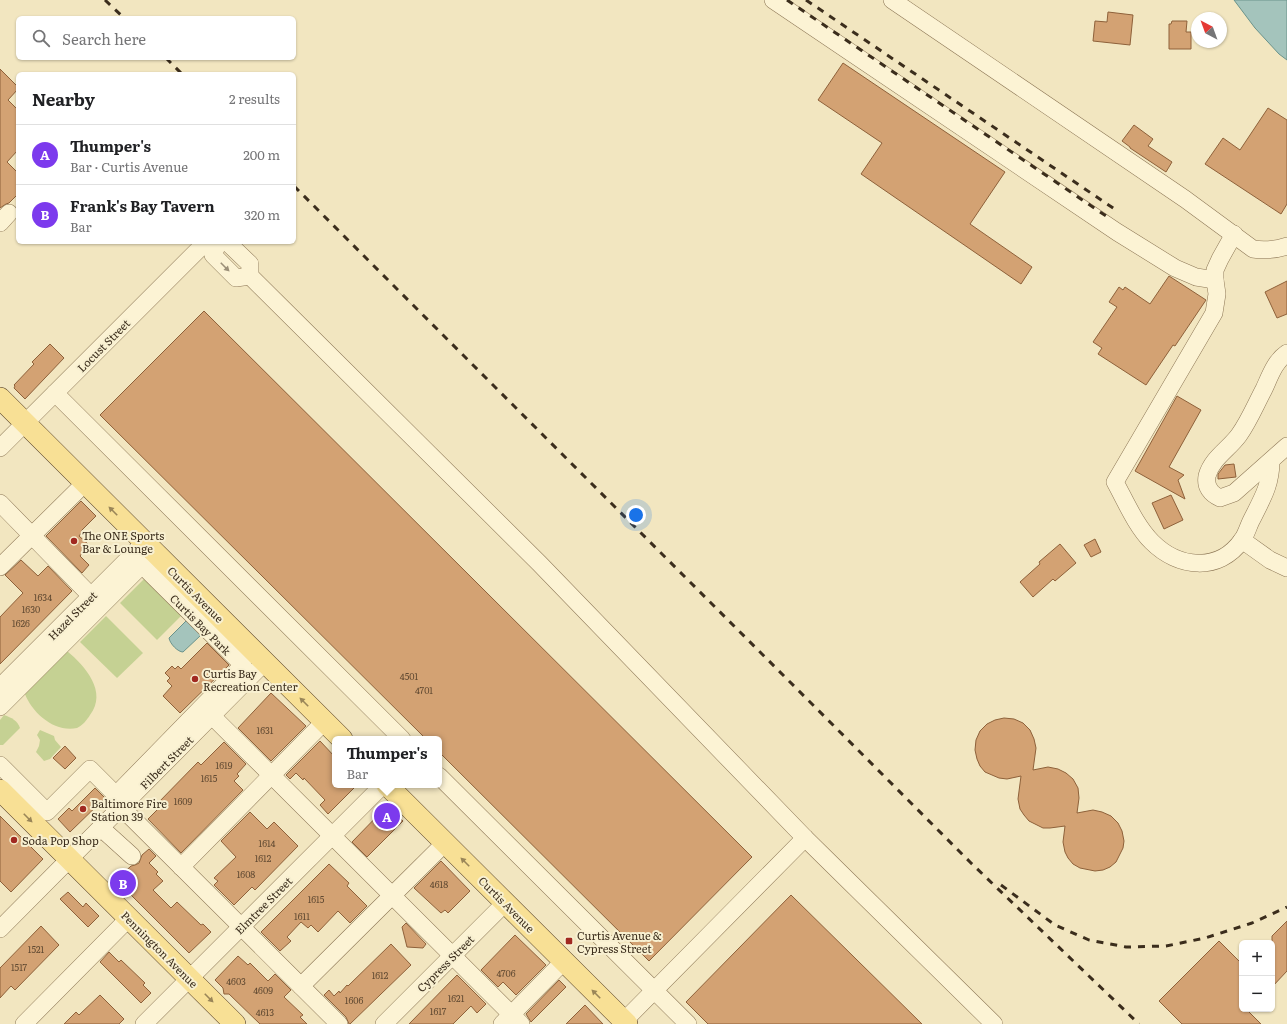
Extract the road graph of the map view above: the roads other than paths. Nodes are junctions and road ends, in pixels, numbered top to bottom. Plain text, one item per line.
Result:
1 (773, 0) edge
2 (892, 0) edge
3 (1234, 234) junction
4 (216, 244) edge
5 (217, 244) edge
6 (1287, 246) edge
7 (1215, 280) junction
8 (1287, 353) edge
9 (55, 393) junction
10 (0, 398) edge
11 (26, 423) junction
12 (1287, 446) edge
13 (0, 448) edge
14 (1271, 461) junction
15 (85, 483) junction
16 (0, 503) edge
17 (32, 536) junction
18 (1242, 540) junction
19 (145, 542) junction
20 (0, 568) edge
21 (1287, 568) edge
22 (91, 596) junction
23 (265, 662) junction
24 (0, 687) edge
25 (0, 707) edge
26 (212, 716) junction
27 (324, 722) junction
28 (339, 736) edge
29 (399, 736) edge
30 (0, 765) edge
31 (272, 775) junction
32 (442, 779) edge
33 (380, 788) edge
34 (391, 788) edge
35 (3, 798) edge
36 (121, 807) junction
37 (101, 828) junction
38 (332, 836) junction
39 (805, 838) junction
40 (445, 843) junction
41 (132, 856) dead end
42 (69, 859) junction
43 (181, 867) junction
44 (392, 895) junction
45 (505, 903) junction
46 (129, 918) junction
47 (241, 927) junction
48 (0, 929) edge
49 (452, 955) junction
50 (564, 961) junction
51 (189, 979) junction
52 (301, 986) junction
53 (654, 990) junction
54 (512, 1021) edge
55 (624, 1023) edge
56 (24, 1024) edge
57 (144, 1024) edge
58 (235, 1024) edge
59 (339, 1024) edge
60 (384, 1024) edge
61 (688, 1024) edge
62 (994, 1024) edge

1 - 7 street
2 - 3 street
3 - 6 street
3 - 7 street
4 - 9 street, Locust Street
5 - 39 street
7 - 18 street
8 - 14 street
9 - 11 street, Locust Street
9 - 29 street
10 - 11 main road, Curtis Avenue
11 - 13 street, Locust Street
11 - 15 main road, Curtis Avenue
12 - 14 street
14 - 18 street
15 - 17 street
19 -> 15 main road, Curtis Avenue
16 - 17 street
17 - 20 street
17 - 22 street
18 - 21 street
19 - 22 street, Hazel Street
19 - 23 main road, Curtis Avenue
22 - 24 street, Hazel Street
23 - 26 street, Filbert Street
27 -> 23 main road, Curtis Avenue
25 - 30 street, Curtis Bay Park
26 - 31 street
26 - 36 street, Filbert Street
27 - 28 main road, Curtis Avenue
27 - 31 street
31 - 38 street
31 - 43 street
32 - 53 street
33 - 38 street, Elmtree Street
34 - 40 main road, Curtis Avenue
35 -> 42 main road, Pennington Avenue
36 - 37 street, Filbert Street
36 - 43 street
37 - 41 street
37 - 42 street, Filbert Street
38 - 44 street
38 - 47 street, Elmtree Street
39 - 53 street
39 - 62 street
40 - 44 street
45 -> 40 main road, Curtis Avenue
42 - 46 main road, Pennington Avenue
42 - 48 street, Filbert Street
43 - 47 street
44 - 49 street
44 - 52 street
45 - 49 street, Cypress Street
45 - 50 main road, Curtis Avenue
46 - 51 main road, Pennington Avenue
46 - 56 street
47 - 51 street, Elmtree Street
47 - 52 street
49 - 54 street
49 - 60 street, Cypress Street
50 - 54 street
55 -> 50 main road, Curtis Avenue
51 - 57 street, Elmtree Street
51 -> 58 main road, Pennington Avenue
52 - 59 street
53 - 55 street
53 - 61 street

